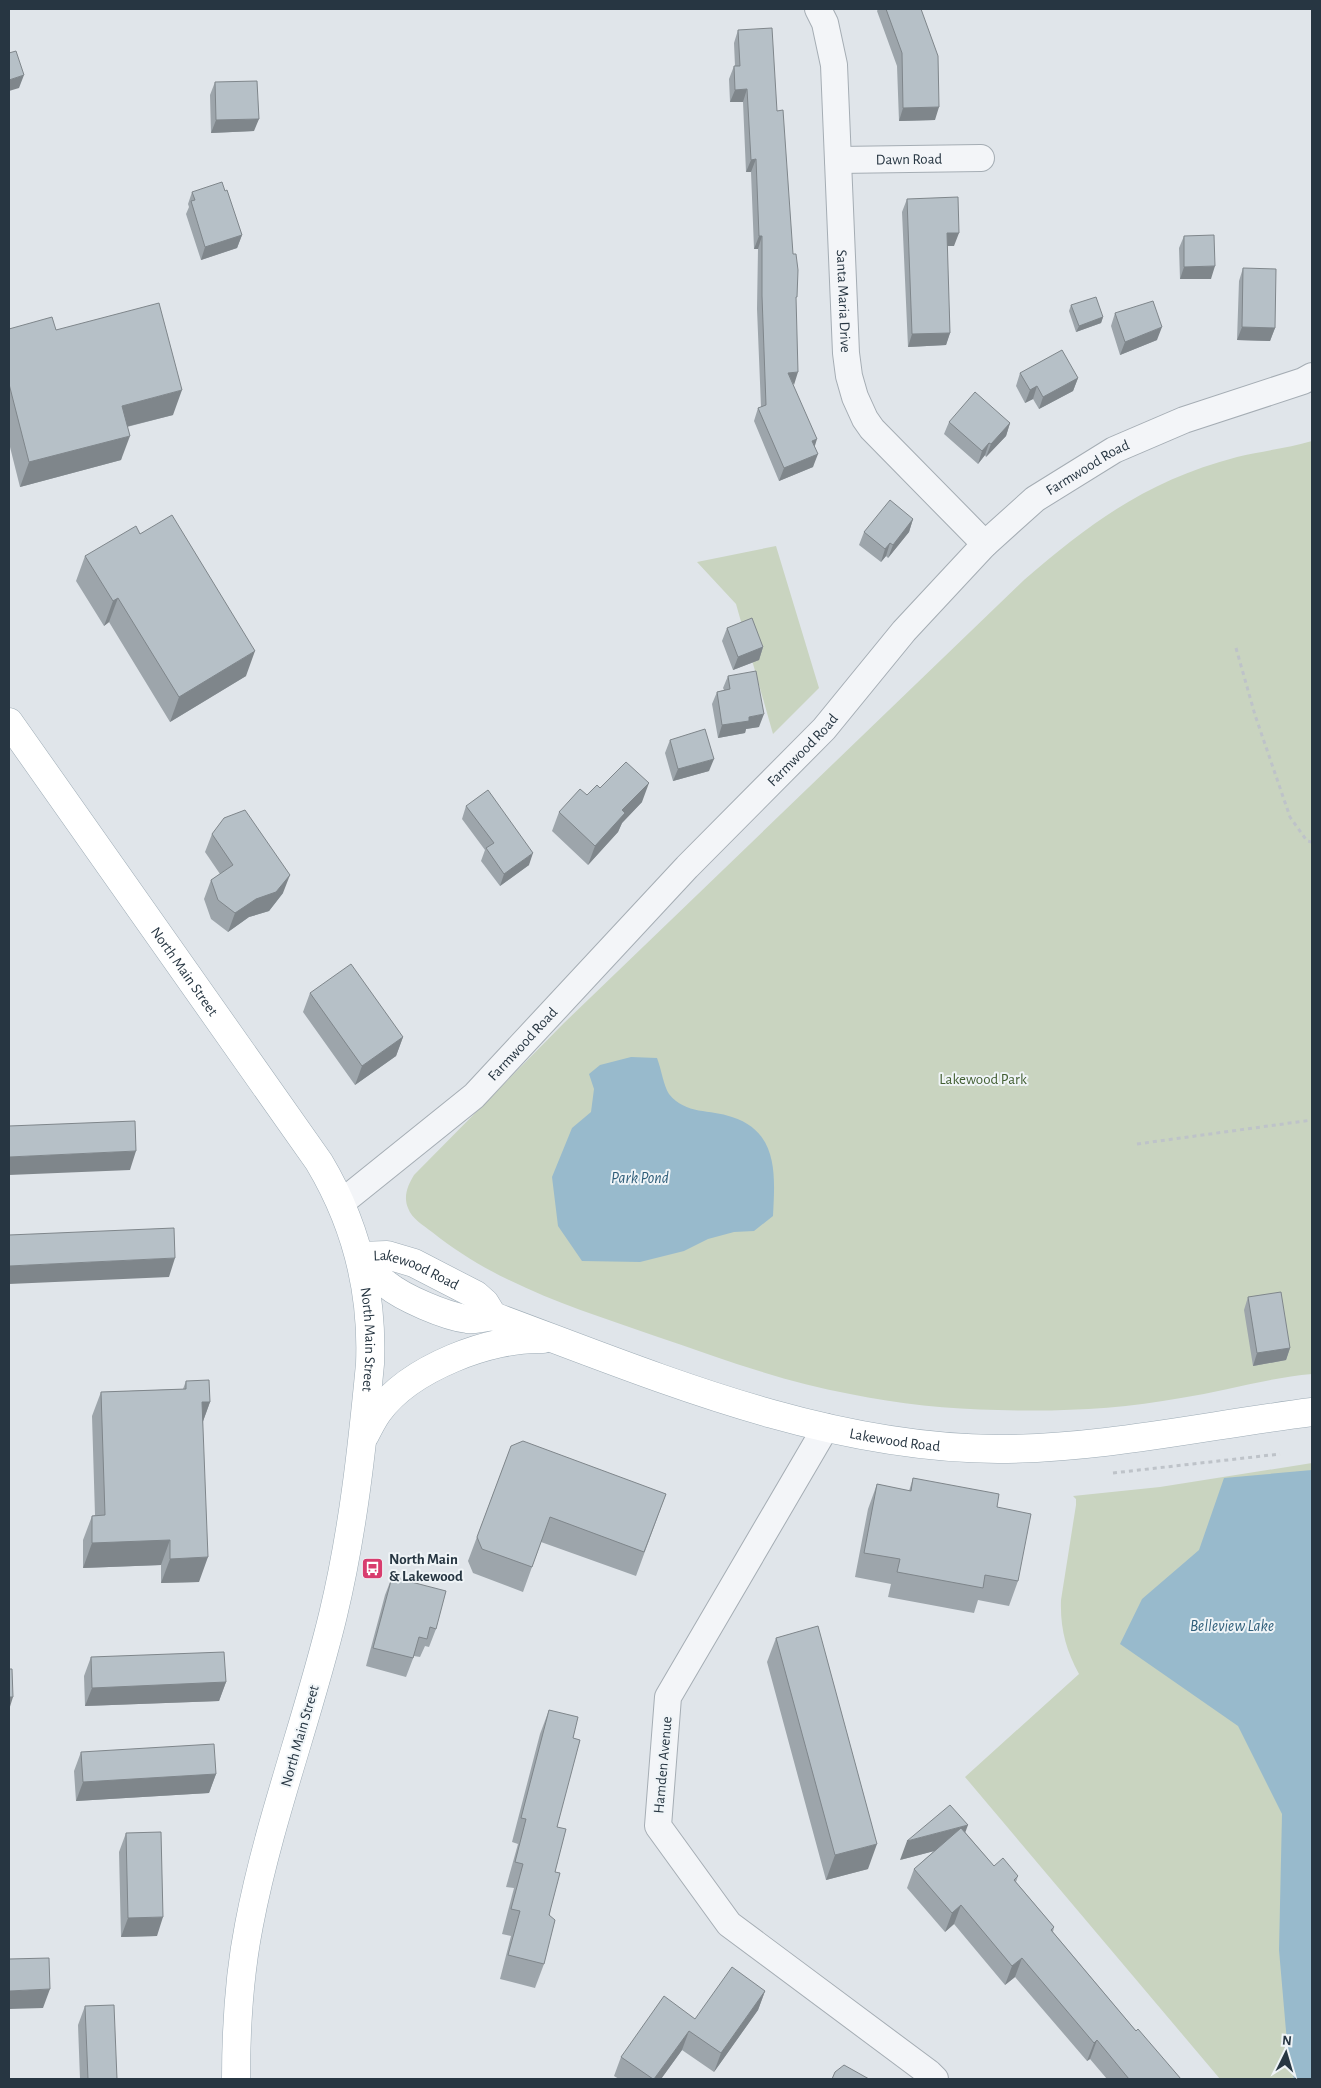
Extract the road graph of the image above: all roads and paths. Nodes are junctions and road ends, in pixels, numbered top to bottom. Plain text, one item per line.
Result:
1 (818, 9) edge
2 (981, 158) dead end
3 (838, 160) junction
4 (1312, 376) edge
5 (984, 544) junction
6 (1236, 648) dead end
7 (11, 729) edge
8 (1312, 842) edge
9 (1312, 1120) edge
10 (1137, 1144) dead end
11 (341, 1203) junction
12 (360, 1256) junction
13 (562, 1342) junction
14 (1312, 1412) edge
15 (826, 1427) junction
16 (362, 1441) junction
17 (1280, 1454) dead end
18 (1113, 1473) dead end
19 (236, 2079) edge
20 (935, 2079) edge

1 - 3 street, Santa Maria Drive
2 - 3 street, Dawn Road
3 - 5 street, Santa Maria Drive
4 - 5 street, Farmwood Road
5 - 11 street, Farmwood Road
6 - 8 path
7 - 11 main road, North Main Street
9 - 10 path
11 - 12 main road, North Main Street
12 - 13 main road, Lakewood Road
12 - 16 main road, North Main Street
13 - 15 main road, Lakewood Road
13 - 16 main road
14 - 15 main road, Lakewood Road
15 - 20 street, Hamden Avenue
16 - 19 main road, North Main Street
17 - 18 path

